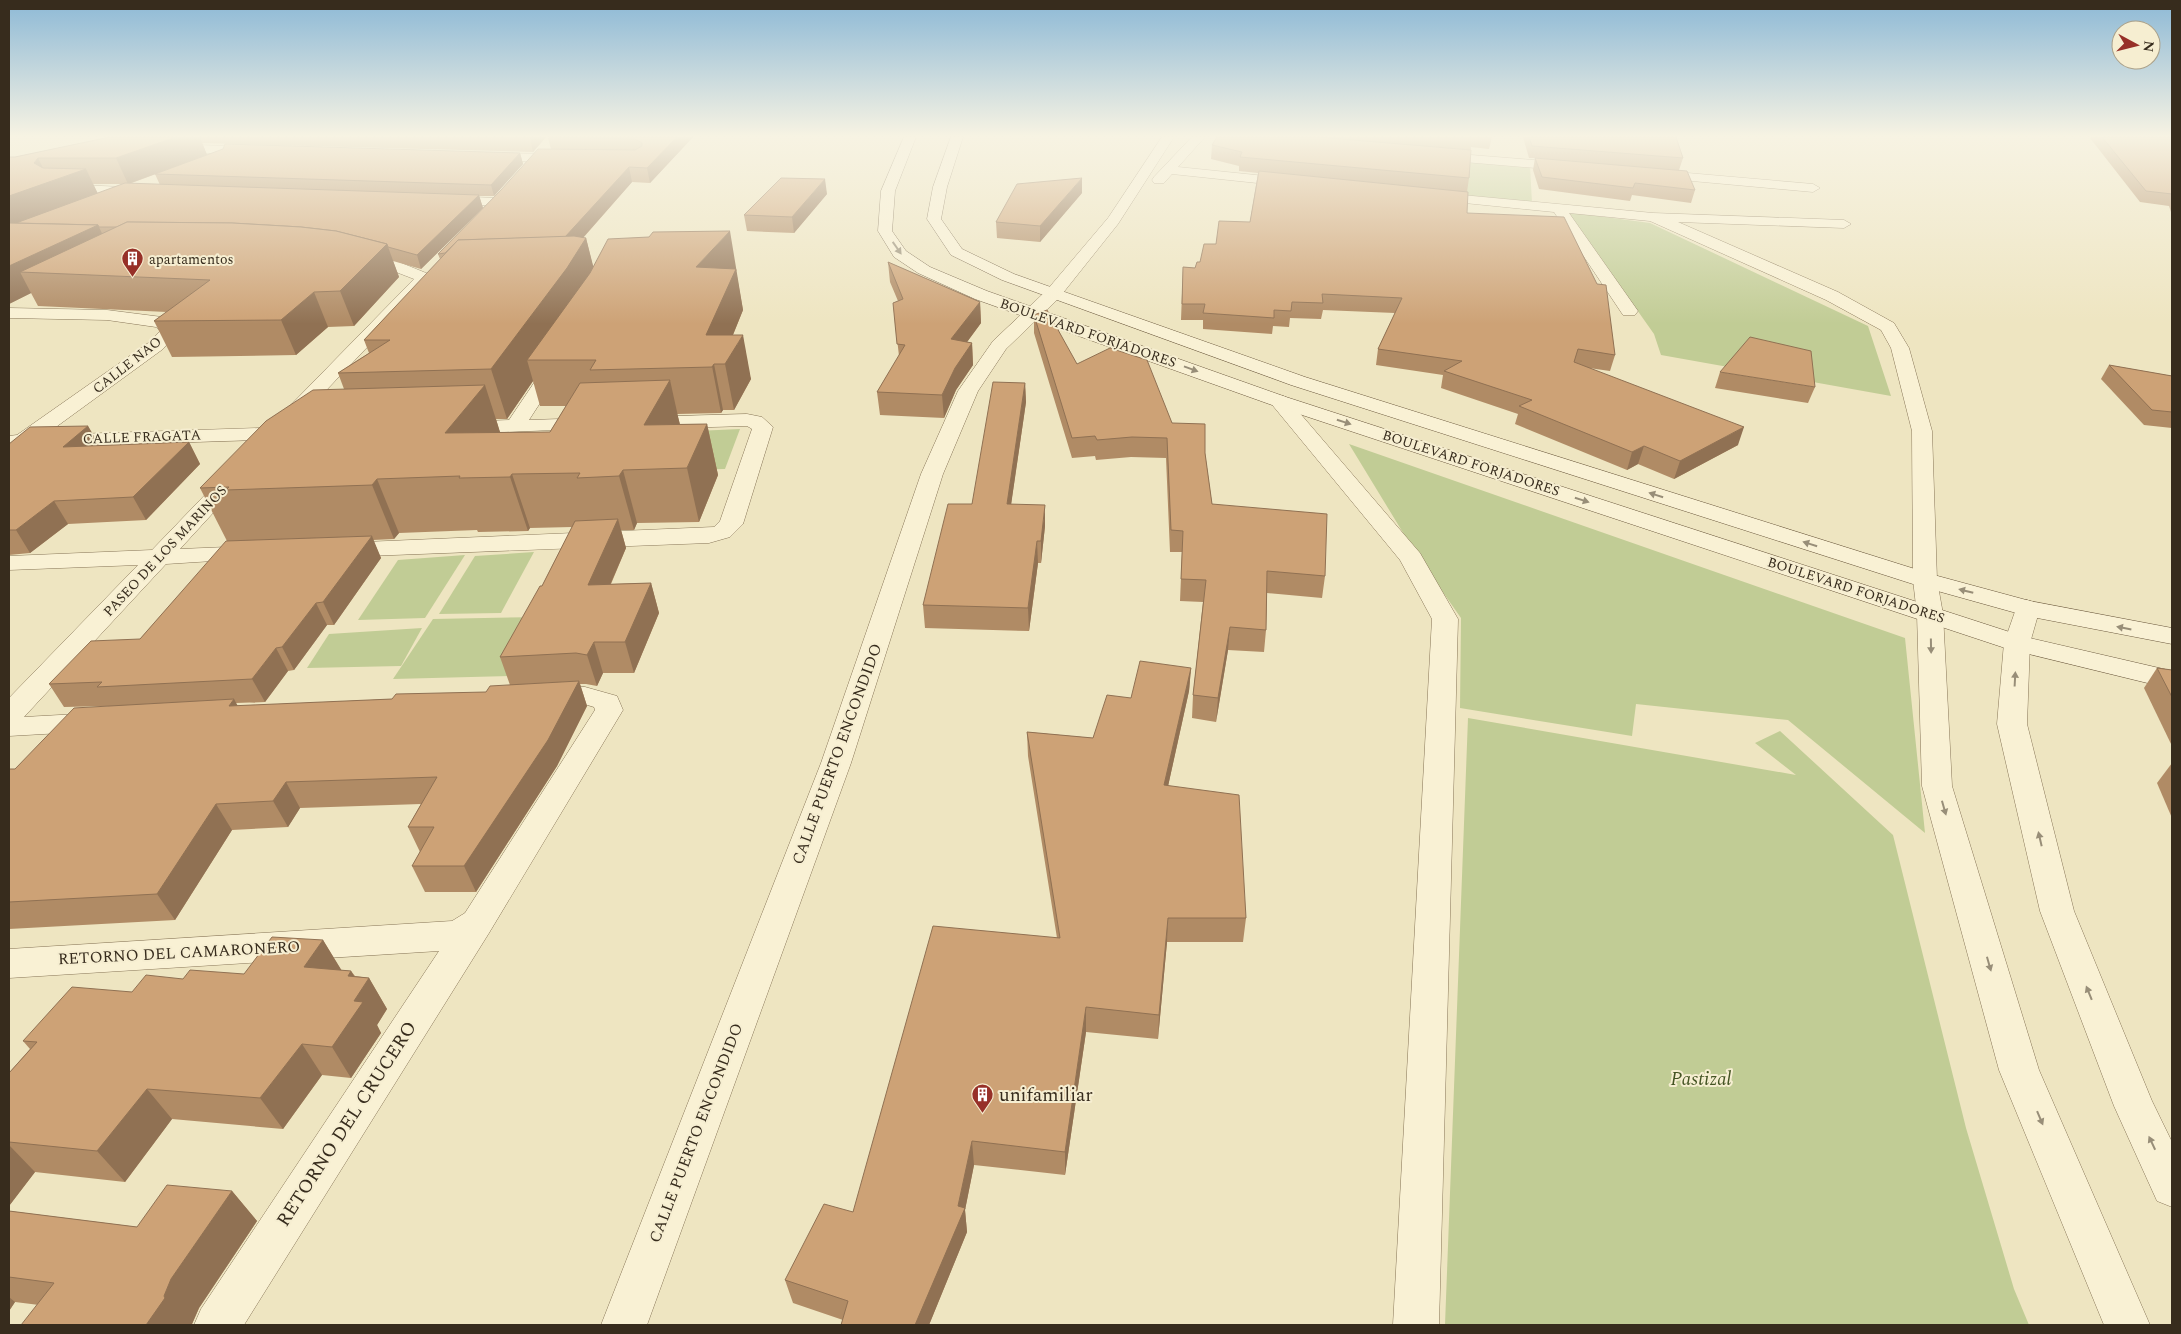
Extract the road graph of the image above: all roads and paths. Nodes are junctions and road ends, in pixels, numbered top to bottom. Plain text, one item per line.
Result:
1 (107, 199) edge
2 (458, 199) edge
3 (501, 199) edge
4 (887, 199) edge
5 (938, 199) edge
6 (1127, 199) edge
7 (1137, 199) edge
8 (1459, 199) edge
9 (1591, 199) edge
10 (431, 200) edge
11 (91, 205) edge
12 (1559, 209) junction
13 (1592, 212) junction
14 (486, 216) edge
15 (1653, 217) junction
16 (1113, 220) junction
17 (1844, 224) dead end
18 (340, 254) edge
19 (35, 299) edge
20 (1043, 304) junction
21 (1630, 311) dead end
22 (9, 312) edge
23 (568, 346) edge
24 (1279, 400) junction
25 (515, 426) junction
26 (435, 429) edge
27 (315, 432) edge
28 (275, 433) junction
29 (16, 441) edge
30 (320, 550) edge
31 (270, 552) edge
32 (161, 556) junction
33 (9, 563) edge
34 (1925, 580) junction
35 (2027, 608) junction
36 (1930, 614) junction
37 (2172, 636) edge
38 (2017, 643) junction
39 (2172, 680) edge
40 (516, 699) edge
41 (9, 714) edge
42 (128, 720) edge
43 (9, 727) edge
44 (477, 923) junction
45 (9, 963) edge
46 (2172, 1187) edge
47 (217, 1325) edge
48 (624, 1325) edge
49 (1416, 1325) edge
50 (2127, 1325) edge

1 - 11 street
2 - 10 street
3 - 14 street
4 -> 20 street, BOULEVARD FORJADORES
5 - 20 street, BOULEVARD FORJADORES
6 - 16 street, CALLE PUERTO ENCONDIDO
7 - 16 street, CALLE PUERTO ENCONDIDO
8 - 12 street
9 - 13 street
12 - 13 street
12 - 21 street
13 - 15 street
15 - 17 street
15 - 34 street
16 - 20 street, CALLE PUERTO ENCONDIDO
18 - 28 street, PASEO DE LOS MARINOS
19 - 22 street
20 -> 24 street, BOULEVARD FORJADORES
34 -> 20 street, BOULEVARD FORJADORES
20 - 48 street, CALLE PUERTO ENCONDIDO
22 - 29 street, CALLE NAO
23 - 25 street
24 -> 36 street, BOULEVARD FORJADORES
24 - 49 street
25 - 26 street
25 - 30 street
27 - 28 street, CALLE FRAGATA
28 - 29 street, CALLE FRAGATA
28 - 32 street, PASEO DE LOS MARINOS
31 - 32 street
32 - 33 street
32 - 41 street, PASEO DE LOS MARINOS
35 -> 34 street, BOULEVARD FORJADORES
34 - 36 street
37 -> 35 street, BOULEVARD FORJADORES
35 - 38 street
36 - 38 street, BOULEVARD FORJADORES
36 -> 50 street
38 - 39 street, BOULEVARD FORJADORES
46 -> 38 street
40 - 44 street
42 - 43 street
44 - 45 street, RETORNO DEL CAMARONERO
44 - 47 street, RETORNO DEL CRUCERO

